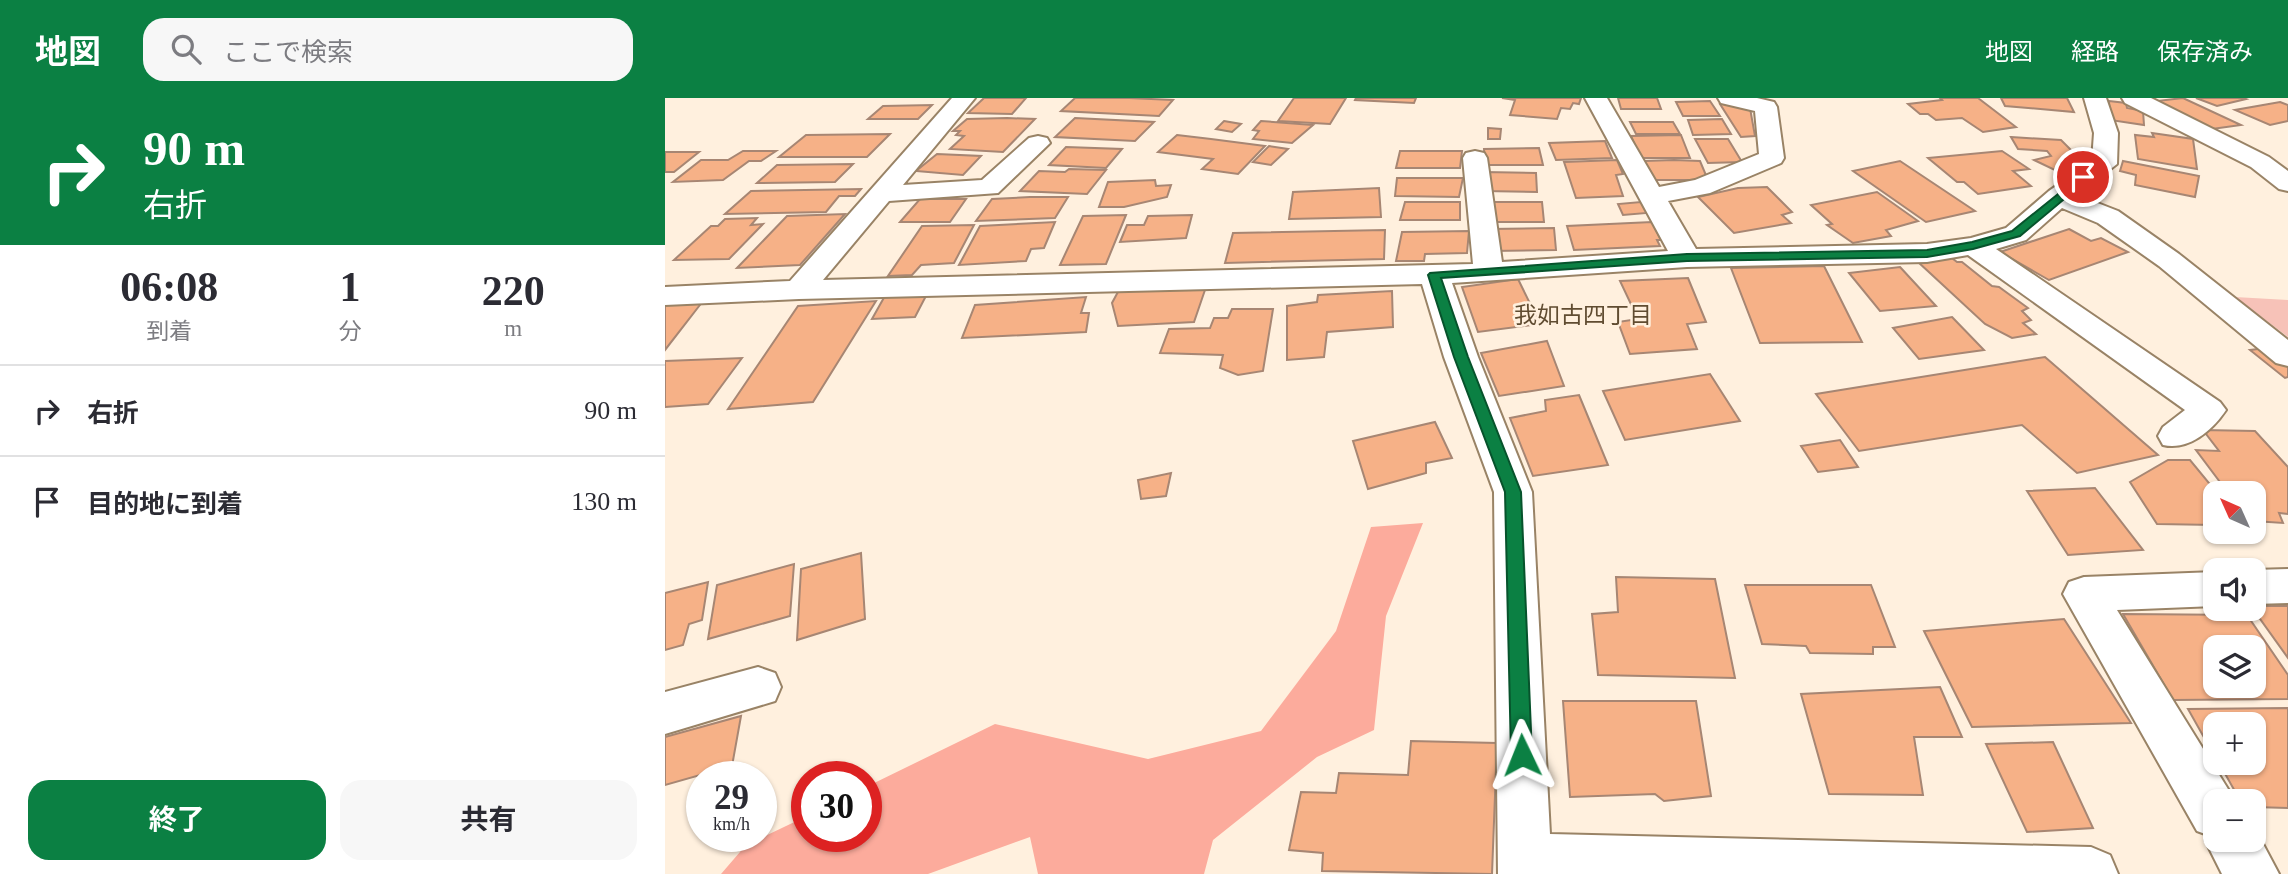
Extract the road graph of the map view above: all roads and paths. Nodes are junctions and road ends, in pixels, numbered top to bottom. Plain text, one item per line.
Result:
1 (964, 98) edge
2 (1596, 98) edge
3 (1729, 98) edge
4 (2095, 98) edge
5 (2133, 98) edge
6 (1038, 143) dead end
7 (1475, 158) dead end
8 (2288, 183) edge
9 (881, 194) junction
10 (1651, 196) junction
11 (2058, 197) junction
12 (1973, 246) junction
13 (1687, 258) junction
14 (1488, 270) junction
15 (1434, 275) junction
16 (799, 290) junction
17 (665, 296) edge
18 (2288, 356) edge
19 (2176, 436) dead end
20 (2288, 586) edge
21 (2266, 587) edge
22 (2203, 589) edge
23 (758, 687) dead end
24 (665, 713) edge
25 (2203, 793) edge
26 (2239, 852) edge
27 (1525, 867) edge
28 (2091, 874) edge
29 (2252, 874) edge

1 - 9 street
2 - 10 street
3 - 10 street
4 - 11 street
5 - 8 street
6 - 9 street
7 - 14 street
9 - 16 street
10 - 13 street
11 - 12 street
11 - 18 street
12 - 13 street
12 - 19 street
13 - 14 street
14 - 15 street
15 - 16 street
15 - 27 street
16 - 17 street
20 - 21 street
22 - 25 street
23 - 24 street
26 - 29 street
27 - 28 street

